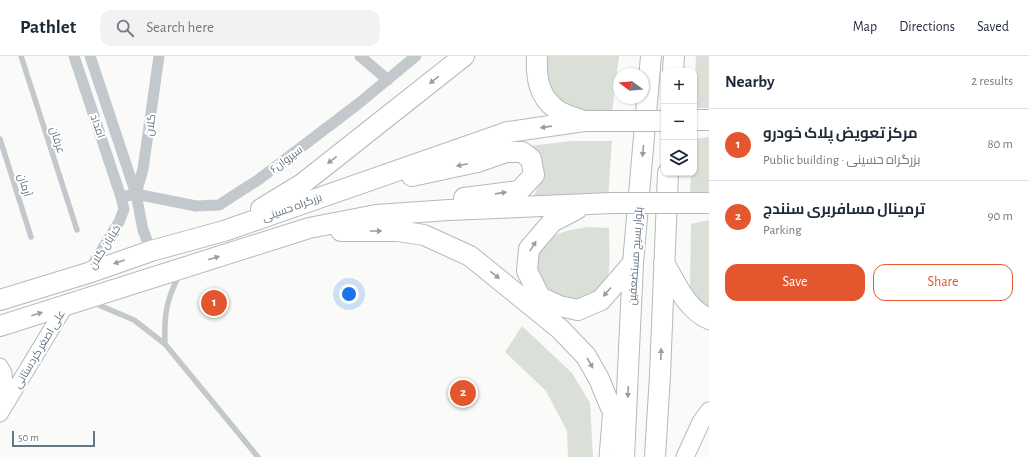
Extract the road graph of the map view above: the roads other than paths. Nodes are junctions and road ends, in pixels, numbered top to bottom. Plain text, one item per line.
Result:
1 (21, 56) edge
2 (74, 56) edge
3 (90, 56) edge
4 (159, 56) edge
5 (360, 56) edge
6 (416, 56) edge
7 (464, 56) edge
8 (536, 56) edge
9 (638, 56) edge
10 (651, 56) edge
11 (674, 56) edge
12 (642, 68) edge
13 (673, 68) edge
14 (649, 75) edge
15 (388, 80) junction
16 (646, 104) edge
17 (661, 121) edge
18 (584, 122) junction
19 (0, 139) edge
20 (668, 176) edge
21 (332, 192) junction
22 (136, 194) junction
23 (122, 197) junction
24 (700, 203) edge
25 (586, 204) junction
26 (423, 212) junction
27 (309, 228) junction
28 (77, 230) dead end
29 (224, 232) junction
30 (31, 237) dead end
31 (151, 251) junction
32 (633, 263) junction
33 (664, 263) junction
34 (183, 268) junction
35 (88, 273) junction
36 (632, 291) junction
37 (0, 300) edge
38 (76, 302) junction
39 (709, 318) edge
40 (0, 326) edge
41 (165, 344) junction
42 (0, 366) edge
43 (4, 408) edge
44 (611, 408) junction
45 (709, 411) edge
46 (258, 457) edge
47 (607, 457) edge
48 (624, 457) edge
49 (654, 457) edge
50 (685, 457) edge

1 - 28 lane, عرفان
2 - 23 street, امداد
3 - 22 street, امداد
4 - 22 street, گلان
5 - 15 street
6 - 15 street, سیروان۶
7 -> 29 highway
8 - 18 highway
9 - 12 highway
10 - 14 highway, بلوار بسیج مستضعفین
11 - 13 highway
15 - 22 street, سیروان۶
16 -> 32 highway, بلوار بسیج مستضعفین
17 - 18 highway, بزرگراه حسینی, bridge
18 -> 21 highway, بزرگراه حسینی
19 - 30 lane, آرمان
20 - 33 highway
26 -> 21 highway
21 - 29 highway, بزرگراه حسینی
22 - 23 street
22 - 31 street
23 - 35 street, خیابان گلان
24 - 25 highway, bridge
25 - 26 highway
32 -> 25 highway
26 - 27 highway
34 -> 27 highway
27 -> 44 highway
29 - 31 highway, بزرگراه حسینی
31 -> 35 highway, بزرگراه حسینی
32 - 36 highway, بلوار بسیج مستضعفین
33 - 39 highway
49 -> 33 highway
34 - 38 highway
34 - 41 lane
35 - 37 highway, بزرگراه حسینی
36 - 44 highway
36 -> 48 highway, بلوار بسیج مستضعفین
40 -> 38 highway
38 - 41 lane
38 - 43 street, علی اصغر کردستانی
41 - 46 lane
42 - 43 street
44 - 47 street
45 - 50 main road

